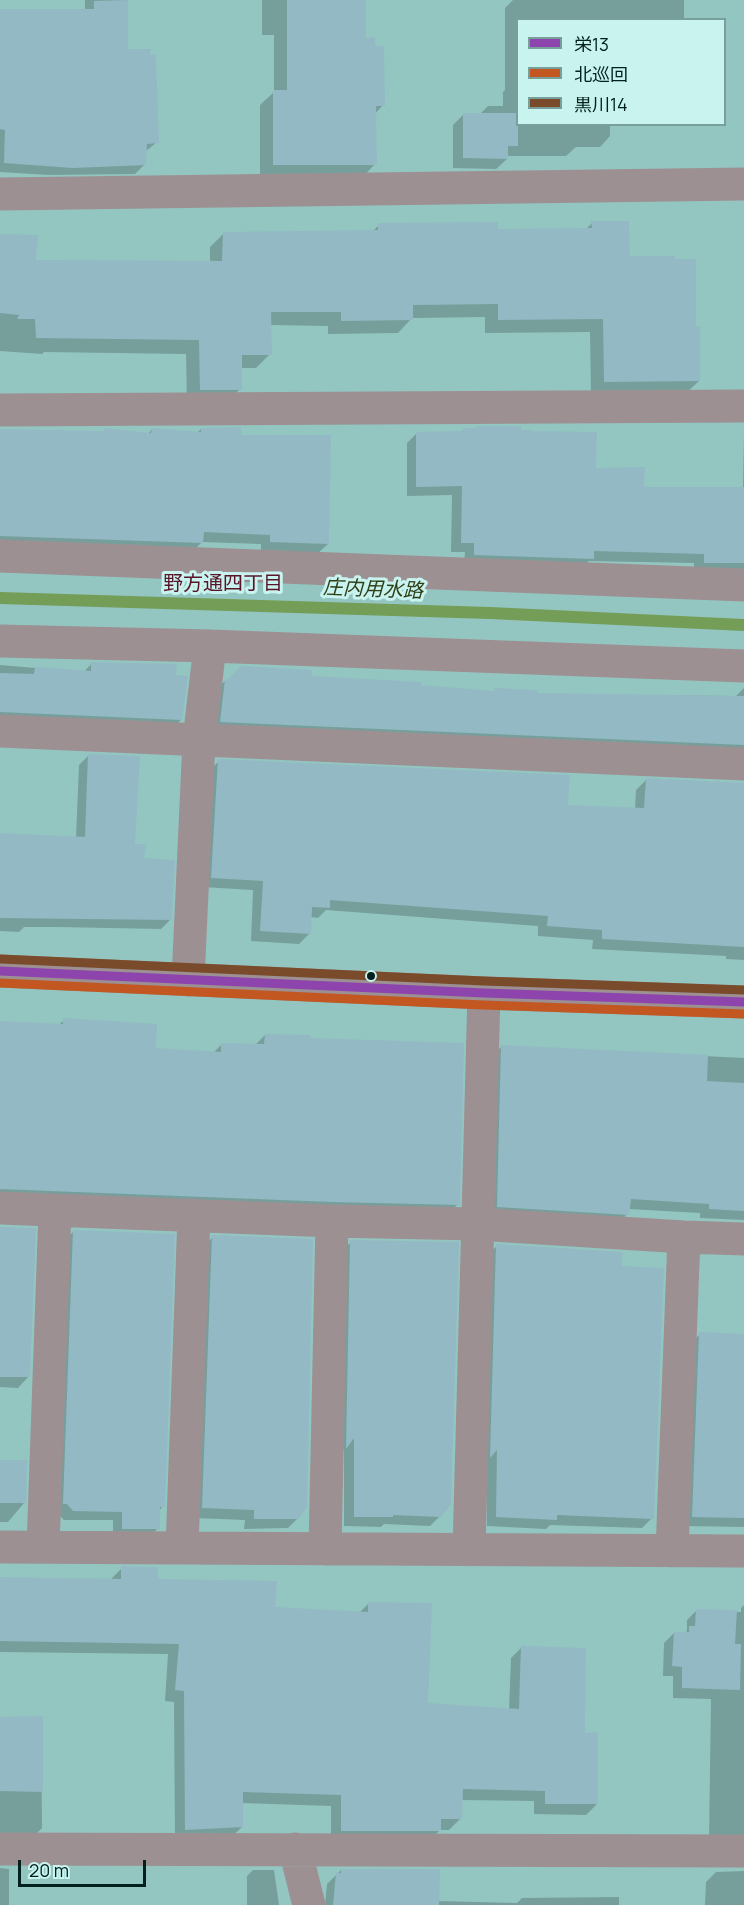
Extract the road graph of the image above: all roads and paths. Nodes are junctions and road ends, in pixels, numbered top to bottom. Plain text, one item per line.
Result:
1 (744, 184) edge
2 (0, 194) edge
3 (744, 406) edge
4 (0, 410) edge
5 (0, 556) edge
6 (744, 585) edge
7 (0, 641) edge
8 (210, 646) junction
9 (744, 666) edge
10 (0, 731) edge
11 (200, 740) junction
12 (744, 764) edge
13 (0, 971) edge
14 (189, 980) junction
15 (484, 993) junction
16 (744, 1002) edge
17 (0, 1208) edge
18 (54, 1210) junction
19 (194, 1215) junction
20 (332, 1221) junction
21 (476, 1224) junction
22 (684, 1237) junction
23 (744, 1239) edge
24 (0, 1547) edge
25 (43, 1547) junction
26 (182, 1548) junction
27 (325, 1549) junction
28 (469, 1550) junction
29 (672, 1551) junction
30 (744, 1551) edge
31 (0, 1849) edge
32 (295, 1850) junction
33 (744, 1851) edge
34 (309, 1905) edge

1 - 2 street
3 - 4 street
5 - 6 street
7 - 8 street
8 - 9 street
8 - 11 street
10 - 11 street
11 - 12 street
11 - 14 street
13 - 14 street
14 - 15 street
15 - 16 street
15 - 21 street
17 - 18 street
18 - 19 street
18 - 25 street
19 - 20 street
19 - 26 street
20 - 21 street
20 - 27 street
21 - 22 street
21 - 28 street
22 - 23 street
22 - 29 street
24 - 25 street
25 - 26 street
26 - 27 street
27 - 28 street
28 - 29 street
29 - 30 street
31 - 32 street
32 - 33 street
32 - 34 street

